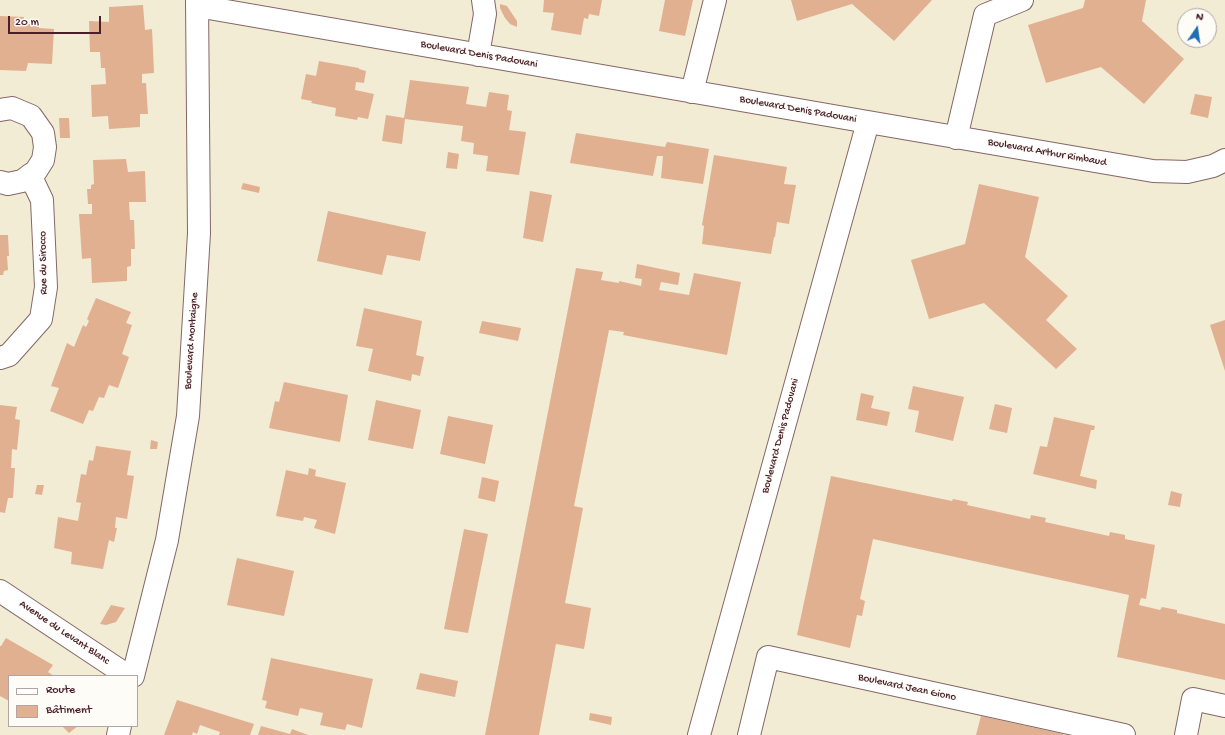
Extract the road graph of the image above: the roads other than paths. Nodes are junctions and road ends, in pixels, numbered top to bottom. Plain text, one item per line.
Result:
1 (483, 0) edge
2 (714, 0) edge
3 (1022, 0) edge
4 (197, 3) edge
5 (478, 55) junction
6 (692, 92) junction
7 (0, 110) edge
8 (868, 122) junction
9 (956, 138) junction
10 (1225, 160) edge
11 (30, 175) junction
12 (0, 182) edge
13 (0, 358) edge
14 (0, 591) edge
15 (126, 675) edge
16 (133, 675) edge
17 (1225, 706) edge
18 (699, 735) edge
19 (749, 735) edge
20 (1124, 735) edge
21 (1186, 735) edge

1 - 5 street
2 - 6 street
3 - 9 street
4 - 5 street, Boulevard Denis Padovani
4 - 16 street, Boulevard Montaigne
5 - 6 street, Boulevard Denis Padovani
6 - 8 street, Boulevard Denis Padovani
7 - 11 street
8 - 9 street, Boulevard Arthur Rimbaud
8 - 18 street, Boulevard Denis Padovani
9 - 10 street, Boulevard Arthur Rimbaud
11 - 12 street
11 - 13 street, Rue du Sirocco
14 - 15 street, Avenue du Levant Blanc
17 - 21 street
19 - 20 street, Boulevard Jean Giono

